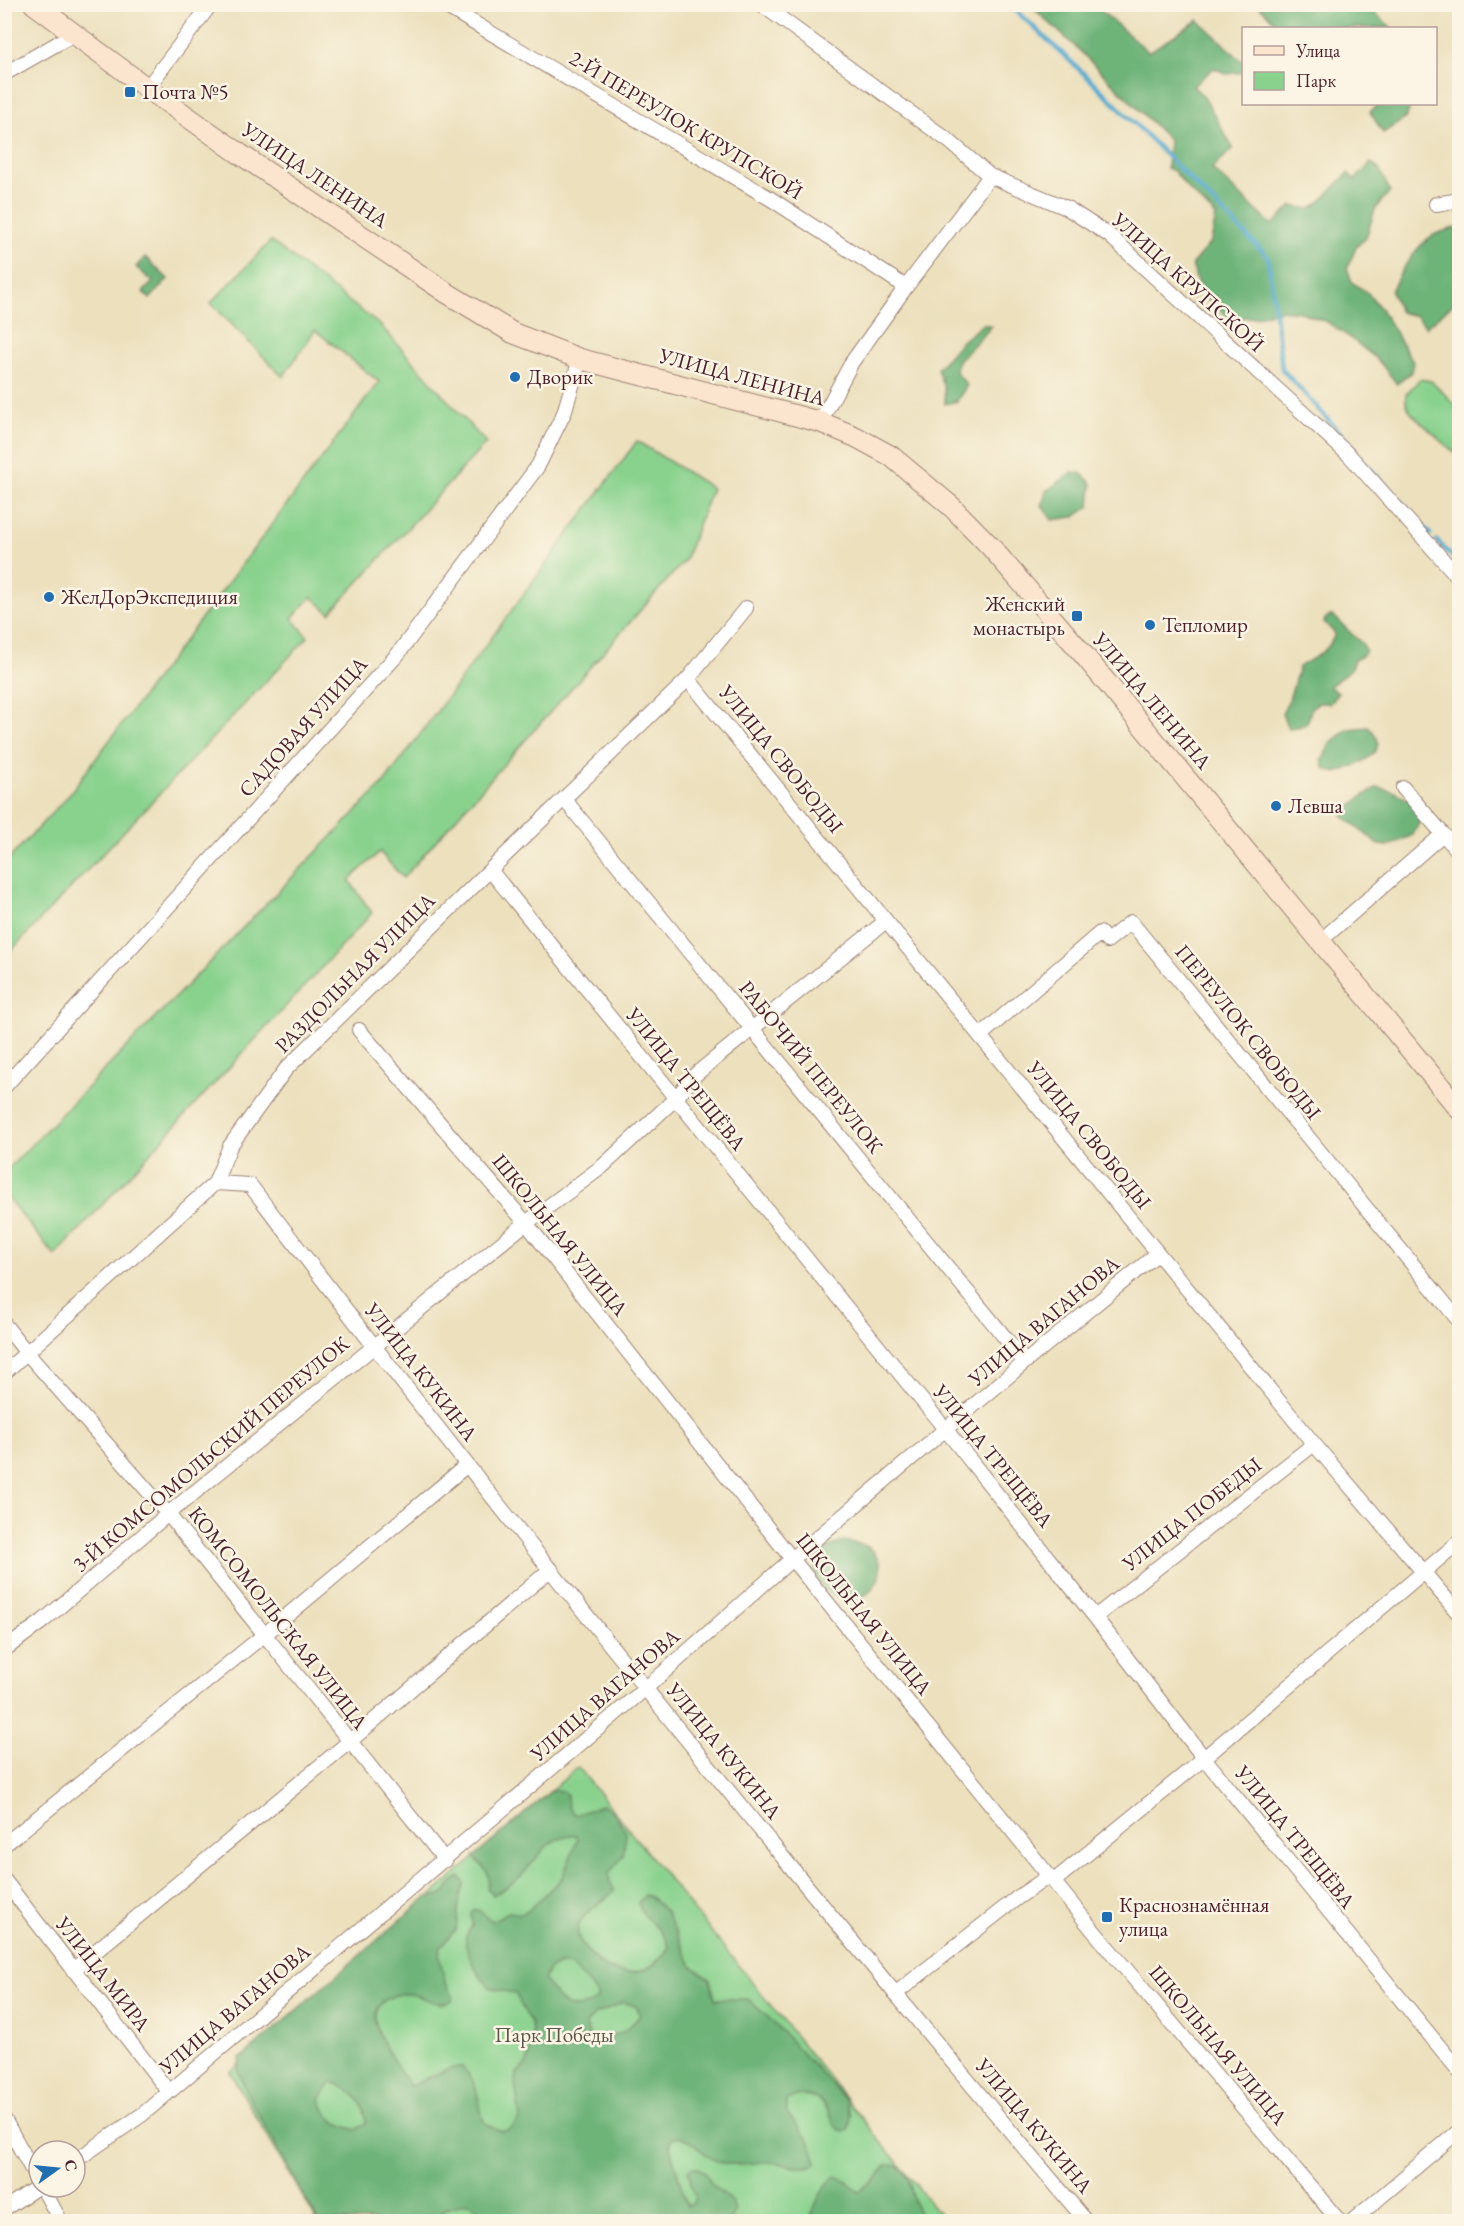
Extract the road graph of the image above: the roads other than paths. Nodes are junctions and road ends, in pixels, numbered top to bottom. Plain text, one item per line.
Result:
1 (34, 4) edge
2 (211, 4) edge
3 (442, 4) edge
4 (761, 4) edge
5 (74, 34) junction
6 (4, 74) edge
7 (147, 88) junction
8 (990, 176) junction
9 (1460, 200) edge
10 (1436, 204) dead end
11 (906, 287) junction
12 (580, 359) junction
13 (820, 422) junction
14 (1460, 579) edge
15 (746, 608) dead end
16 (688, 679) junction
17 (1403, 788) dead end
18 (564, 799) junction
19 (1443, 834) junction
20 (1460, 853) edge
21 (490, 870) junction
22 (886, 921) junction
23 (1319, 942) junction
24 (753, 1028) junction
25 (359, 1030) dead end
26 (981, 1035) junction
27 (4, 1087) edge
28 (675, 1099) junction
29 (1460, 1110) edge
30 (215, 1183) junction
31 (526, 1223) junction
32 (1158, 1254) junction
33 (1460, 1322) edge
34 (4, 1324) edge
35 (373, 1347) junction
36 (27, 1353) junction
37 (1025, 1362) junction
38 (4, 1373) edge
39 (946, 1430) junction
40 (1314, 1444) junction
41 (467, 1465) junction
42 (168, 1514) junction
43 (1460, 1541) edge
44 (792, 1559) junction
45 (551, 1569) junction
46 (1424, 1571) junction
47 (1460, 1615) edge
48 (1095, 1617) junction
49 (264, 1635) junction
50 (4, 1650) edge
51 (646, 1688) junction
52 (349, 1742) junction
53 (1204, 1758) junction
54 (4, 1845) edge
55 (445, 1860) junction
56 (1052, 1879) junction
57 (4, 1880) edge
58 (72, 1970) junction
59 (895, 1994) junction
60 (1460, 2072) edge
61 (169, 2092) junction
62 (4, 2119) edge
63 (1460, 2130) edge
64 (87, 2153) edge
65 (27, 2161) edge
66 (27, 2194) edge
67 (48, 2199) edge
68 (4, 2209) edge
69 (60, 2222) edge
70 (1087, 2222) edge
71 (1340, 2222) edge
72 (1351, 2222) edge

1 - 5 street, УЛИЦА ЛЕНИНА
2 - 7 street
3 - 11 street, 2-Й ПЕРЕУЛОК КРУПСКОЙ
4 - 8 street, УЛИЦА КРУПСКОЙ
5 - 6 street
5 - 7 street, УЛИЦА ЛЕНИНА
7 - 12 street, УЛИЦА ЛЕНИНА
8 - 11 street
8 - 14 street, УЛИЦА КРУПСКОЙ
9 - 10 street
11 - 13 street
12 - 13 street, УЛИЦА ЛЕНИНА
12 - 27 street, САДОВАЯ УЛИЦА
13 - 23 street, УЛИЦА ЛЕНИНА
15 - 16 street, РАЗДОЛЬНАЯ УЛИЦА
16 - 18 street, РАЗДОЛЬНАЯ УЛИЦА
16 - 22 street, УЛИЦА СВОБОДЫ
17 - 19 street
18 - 21 street, РАЗДОЛЬНАЯ УЛИЦА
18 - 24 street, РАБОЧИЙ ПЕРЕУЛОК
19 - 20 street
19 - 23 street
21 - 28 street, УЛИЦА ТРЕЩЁВА
21 - 30 street, РАЗДОЛЬНАЯ УЛИЦА
22 - 24 street, 3-Й КОМСОМОЛЬСКИЙ ПЕРЕУЛОК
22 - 26 street, УЛИЦА СВОБОДЫ
23 - 29 street, УЛИЦА ЛЕНИНА
24 - 28 street, 3-Й КОМСОМОЛЬСКИЙ ПЕРЕУЛОК
24 - 37 street, РАБОЧИЙ ПЕРЕУЛОК
25 - 31 street, ШКОЛЬНАЯ УЛИЦА
26 - 32 street, УЛИЦА СВОБОДЫ
26 - 33 street, ПЕРЕУЛОК СВОБОДЫ
28 - 31 street, 3-Й КОМСОМОЛЬСКИЙ ПЕРЕУЛОК
28 - 39 street, УЛИЦА ТРЕЩЁВА
30 - 35 street, УЛИЦА КУКИНА
30 - 36 street, РАЗДОЛЬНАЯ УЛИЦА
31 - 35 street, 3-Й КОМСОМОЛЬСКИЙ ПЕРЕУЛОК
31 - 44 street, ШКОЛЬНАЯ УЛИЦА
32 - 37 street, УЛИЦА ВАГАНОВА
32 - 40 street, УЛИЦА СВОБОДЫ
34 - 36 street, КОМСОМОЛЬСКАЯ УЛИЦА
35 - 41 street, УЛИЦА КУКИНА
35 - 42 street, 3-Й КОМСОМОЛЬСКИЙ ПЕРЕУЛОК
36 - 38 street, РАЗДОЛЬНАЯ УЛИЦА
36 - 42 street, КОМСОМОЛЬСКАЯ УЛИЦА
37 - 39 street, УЛИЦА ВАГАНОВА
39 - 44 street, УЛИЦА ВАГАНОВА
39 - 48 street, УЛИЦА ТРЕЩЁВА
40 - 46 street, УЛИЦА СВОБОДЫ
40 - 48 street, УЛИЦА ПОБЕДЫ
41 - 45 street, УЛИЦА КУКИНА
41 - 49 street
42 - 49 street, КОМСОМОЛЬСКАЯ УЛИЦА
42 - 50 street, 3-Й КОМСОМОЛЬСКИЙ ПЕРЕУЛОК
43 - 46 street
44 - 51 street, УЛИЦА ВАГАНОВА
44 - 56 street, ШКОЛЬНАЯ УЛИЦА
45 - 51 street, УЛИЦА КУКИНА
45 - 52 street
46 - 47 street, УЛИЦА СВОБОДЫ
46 - 53 street
48 - 53 street, УЛИЦА ТРЕЩЁВА
49 - 52 street, КОМСОМОЛЬСКАЯ УЛИЦА
49 - 54 street
51 - 55 street, УЛИЦА ВАГАНОВА
51 - 59 street, УЛИЦА КУКИНА
52 - 55 street, КОМСОМОЛЬСКАЯ УЛИЦА
52 - 58 street
53 - 56 street
53 - 60 street, УЛИЦА ТРЕЩЁВА
55 - 61 street, УЛИЦА ВАГАНОВА
56 - 59 street
56 - 71 street, ШКОЛЬНАЯ УЛИЦА
57 - 58 street, УЛИЦА МИРА
58 - 61 street, УЛИЦА МИРА
59 - 70 street, УЛИЦА КУКИНА
61 - 64 street, УЛИЦА ВАГАНОВА
62 - 65 street
63 - 72 street
66 - 68 street
67 - 69 street

